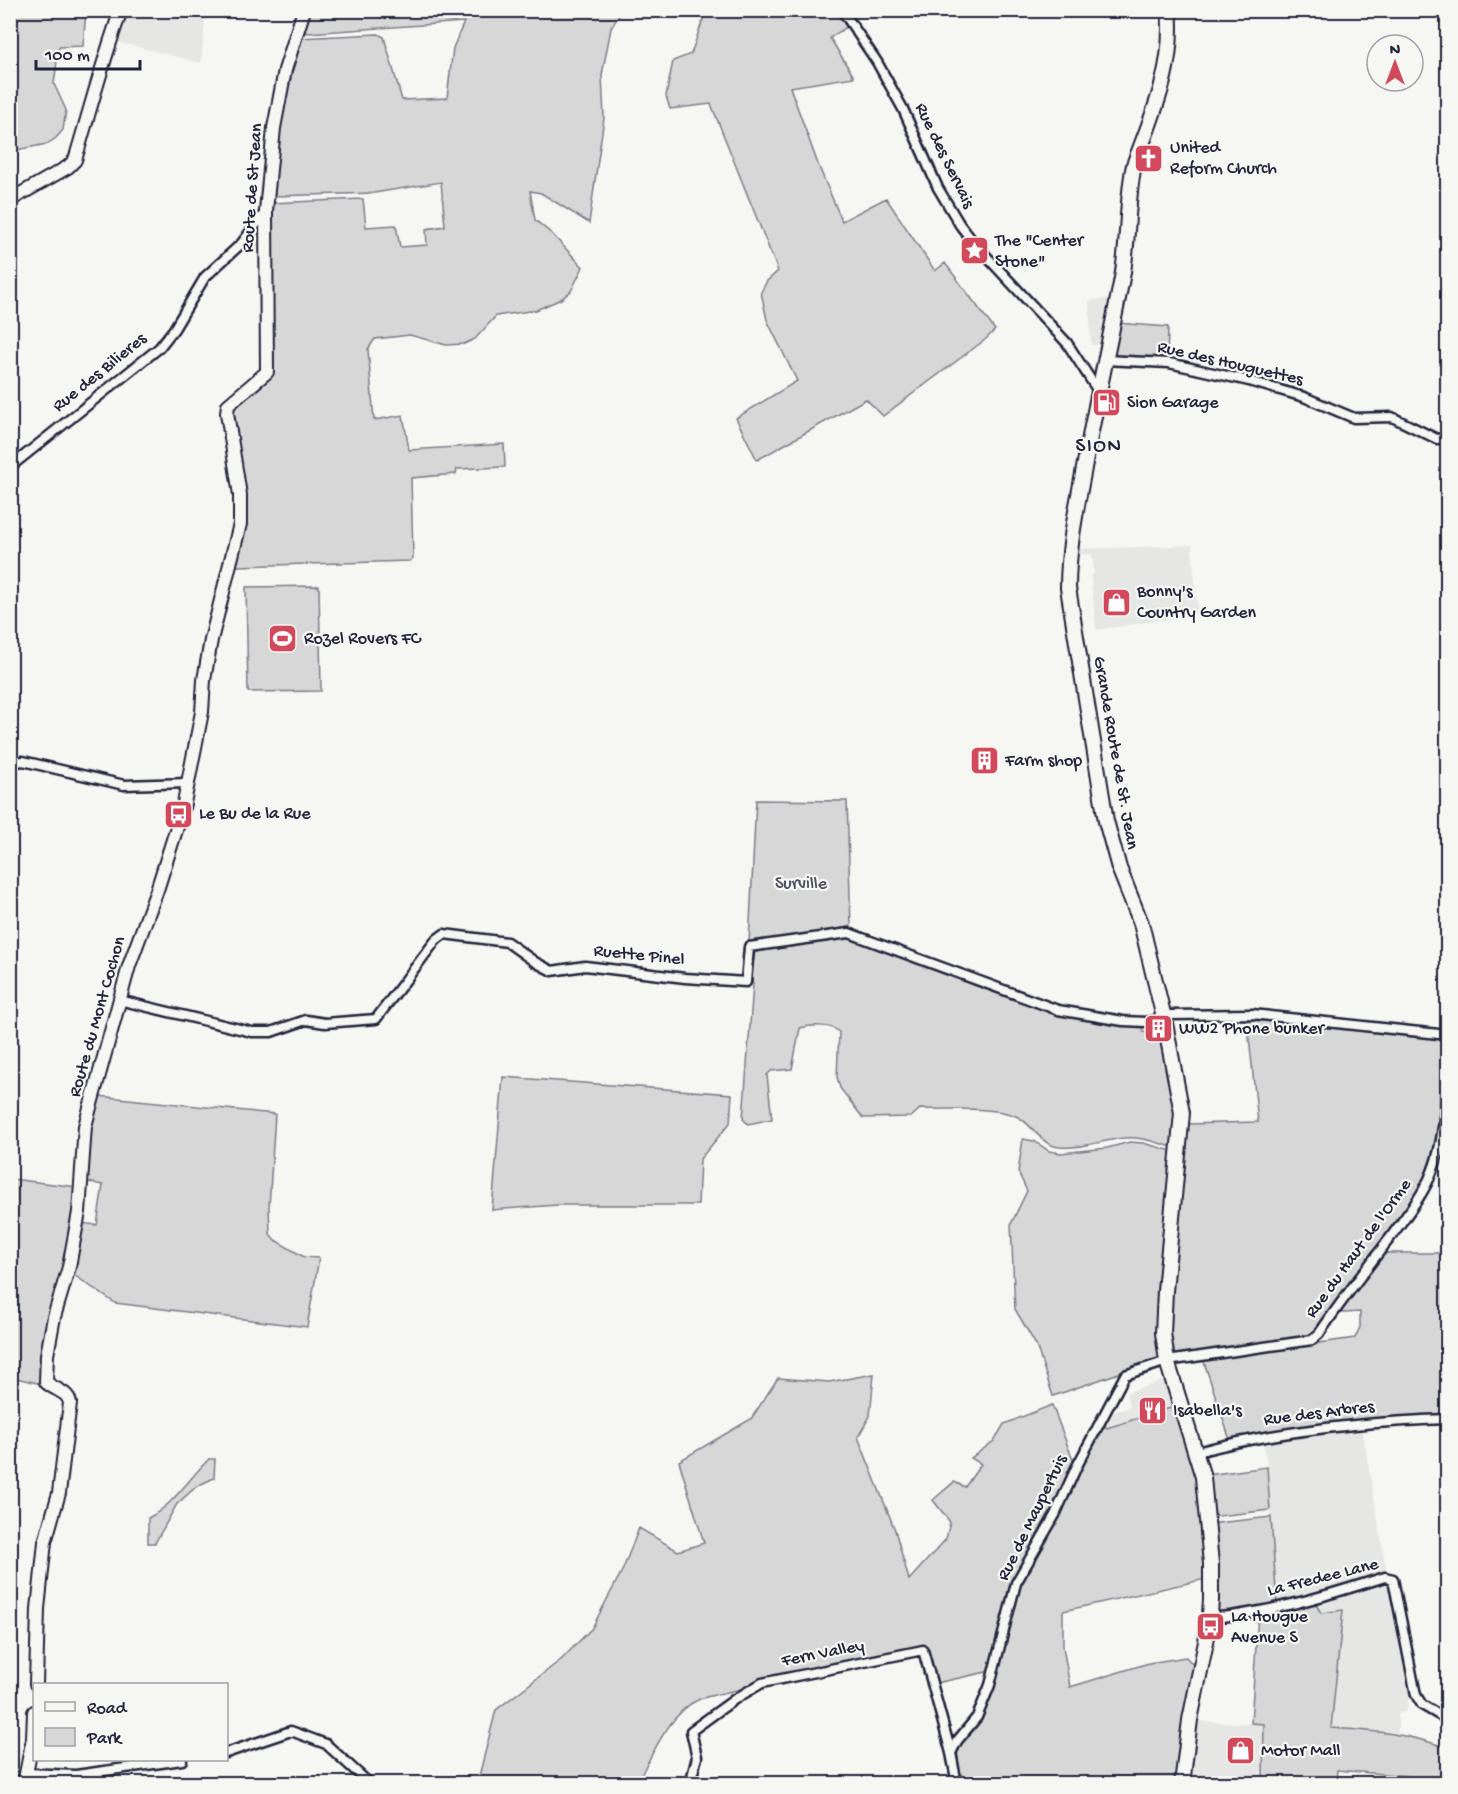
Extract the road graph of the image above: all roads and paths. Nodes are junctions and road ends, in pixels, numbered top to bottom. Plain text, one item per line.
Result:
1 (121, 10) edge
2 (304, 10) edge
3 (842, 10) edge
4 (1169, 10) edge
5 (10, 200) edge
6 (266, 211) junction
7 (1104, 360) junction
8 (267, 372) joint
9 (1098, 391) junction
10 (1448, 438) edge
11 (10, 467) edge
12 (10, 763) edge
13 (188, 783) junction
14 (119, 1000) junction
15 (1164, 1018) junction
16 (1448, 1035) edge
17 (1448, 1068) edge
18 (1167, 1361) junction
19 (1448, 1419) edge
20 (1197, 1452) junction
21 (1210, 1617) junction
22 (36, 1683) edge
23 (1448, 1720) edge
24 (33, 1738) edge
25 (228, 1752) edge
26 (951, 1753) junction
27 (175, 1761) edge
28 (25, 1779) edge
29 (10, 1781) edge
30 (370, 1784) edge
31 (690, 1784) edge
32 (957, 1784) edge
33 (1182, 1784) edge

1 - 5 main road
2 - 6 main road, Route de St Jean
3 - 9 street, Rue des Servais
4 - 7 main road, Grande Route de St. Jean
6 - 8 main road, Route de St Jean
6 - 11 street, Rue des Bilieres
7 - 9 main road, Grande Route de St. Jean
7 - 10 street, Rue des Houguettes
8 - 13 main road, Route du Mont Cochon
9 - 15 main road, Grande Route de St. Jean
12 - 13 street
13 - 14 main road, Route du Mont Cochon
14 - 15 street, Ruette Pinel
14 - 22 main road, Route du Mont Cochon
15 - 16 street
15 - 18 main road, Grande Route de St. Jean
17 - 18 street, Rue du Haut de l'Orme
18 - 20 main road, Grande Route de St. Jean
18 - 26 street, Rue de Maupertuis
19 - 20 street, Rue des Arbres
20 - 21 main road, Grande Route de St. Jean
21 - 23 street, La Fredee Lane
21 - 33 main road, Grande Route de St. Jean
24 - 28 main road
25 - 30 street
26 - 31 street, Fern Valley
26 - 32 street
27 - 28 street
28 - 29 street

